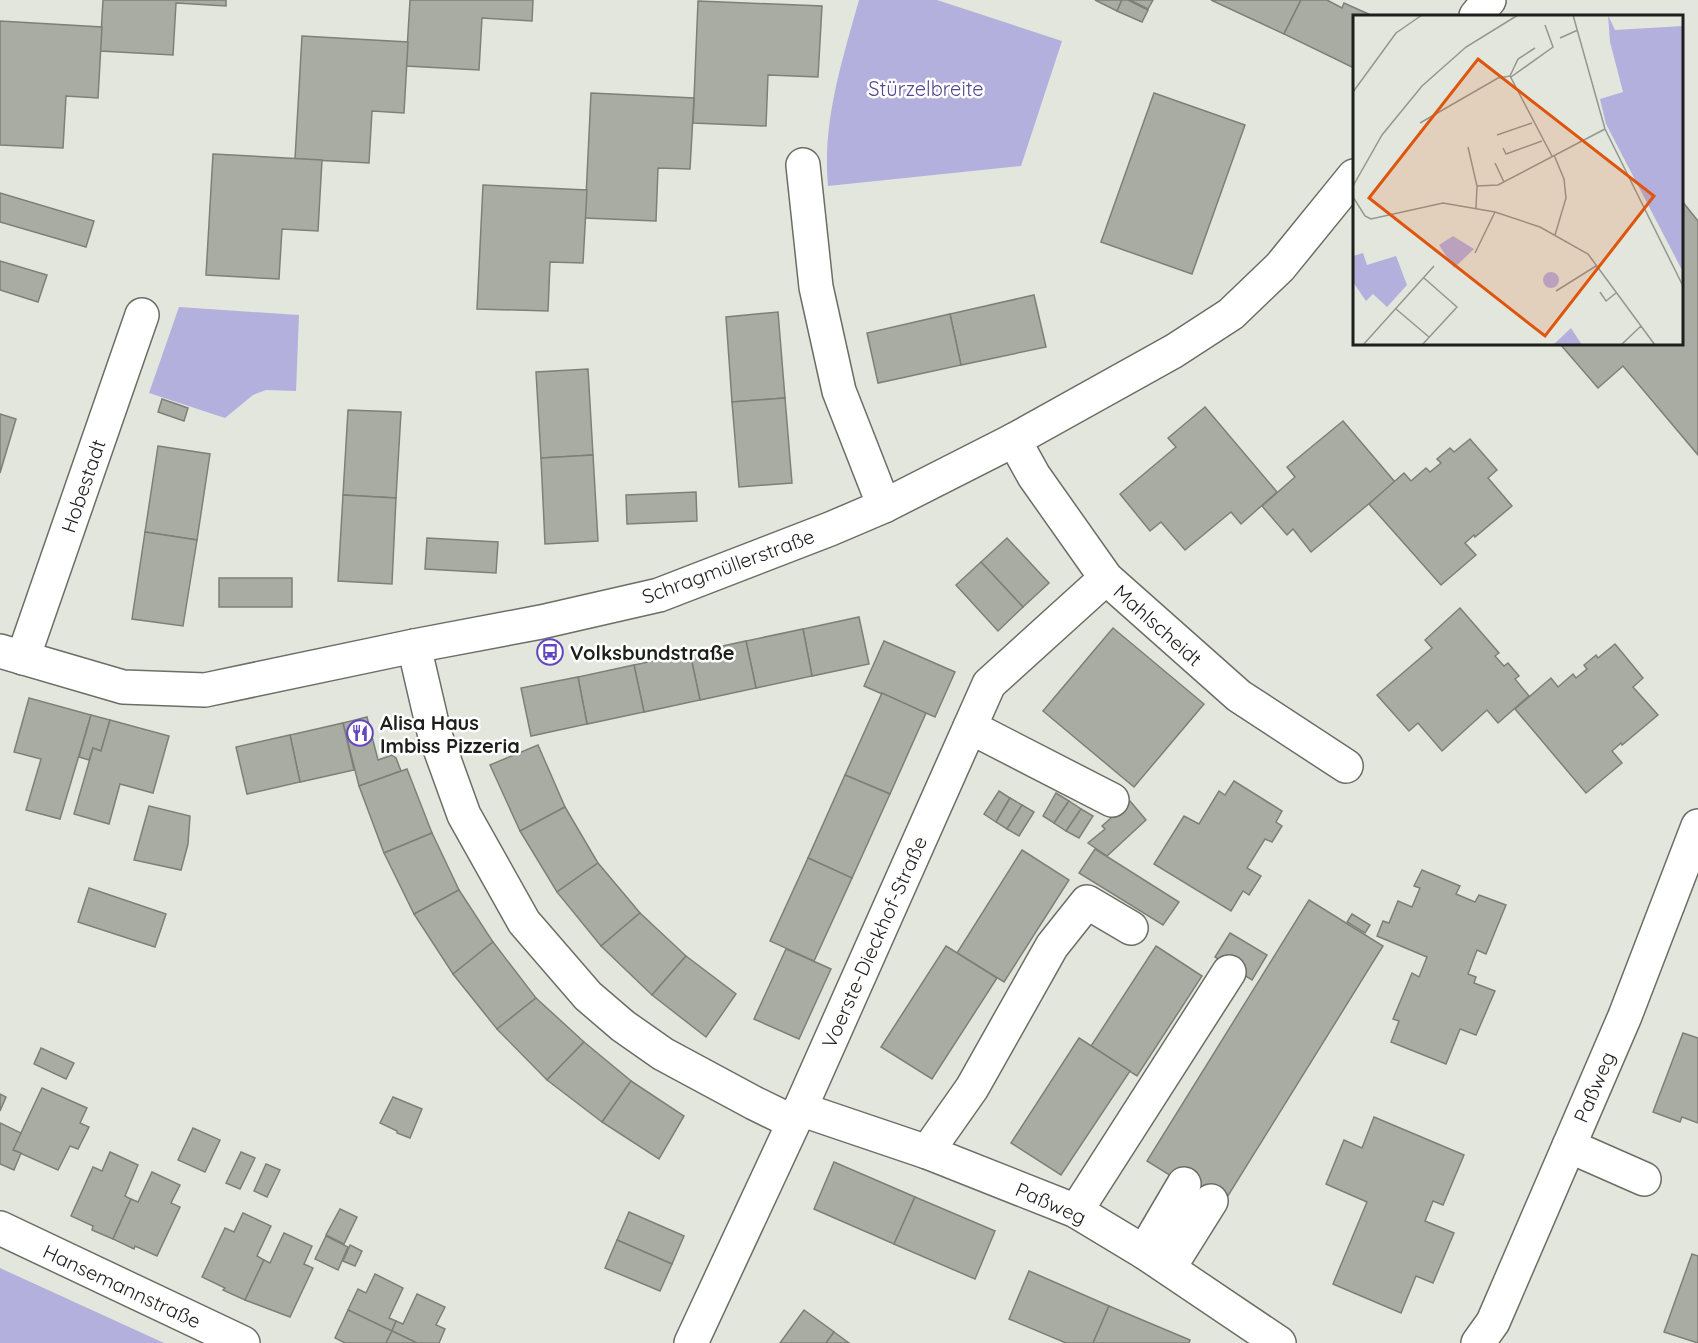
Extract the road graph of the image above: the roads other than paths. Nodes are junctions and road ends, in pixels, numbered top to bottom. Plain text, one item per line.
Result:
1 (1489, 0) edge
2 (1477, 15) edge
3 (803, 165) dead end
4 (1353, 177) edge
5 (142, 315) dead end
6 (1014, 440) junction
7 (884, 506) junction
8 (1106, 578) junction
9 (414, 646) junction
10 (11, 654) edge
11 (970, 727) junction
12 (1346, 766) dead end
13 (1112, 800) dead end
14 (1698, 826) edge
15 (1131, 928) dead end
16 (1228, 972) dead end
17 (797, 1115) junction
18 (1569, 1146) junction
19 (927, 1152) junction
20 (1644, 1179) dead end
21 (1197, 1192) dead end
22 (1076, 1211) junction
23 (0, 1228) edge
24 (1156, 1260) junction
25 (243, 1343) edge
26 (691, 1343) edge
27 (1279, 1343) edge
28 (1478, 1343) edge

1 - 2 street
3 - 7 street
4 - 6 street, Schragmüllerstraße
5 - 10 street, Hobestadt
6 - 7 street, Schragmüllerstraße
6 - 8 street, Mahlscheidt
7 - 9 street, Schragmüllerstraße
8 - 11 street, Voerste-Dieckhof-Straße
8 - 12 street, Mahlscheidt
9 - 10 street, Schragmüllerstraße
9 - 17 street
11 - 13 street
11 - 17 street, Voerste-Dieckhof-Straße
14 - 18 street, Paßweg
15 - 19 street
16 - 22 street
17 - 19 street, Paßweg
17 - 26 street, Voerste-Dieckhof-Straße
18 - 20 street
18 - 28 street, Paßweg
19 - 22 street, Paßweg
21 - 24 street
22 - 24 street, Paßweg
23 - 25 street, Hansemannstraße
24 - 27 street, Paßweg

